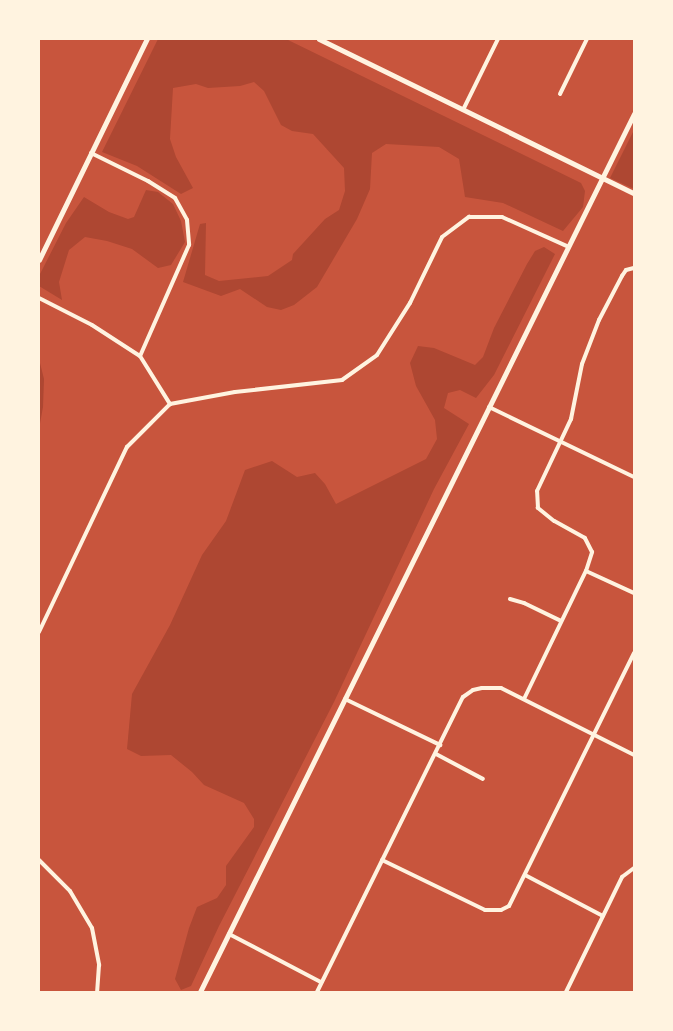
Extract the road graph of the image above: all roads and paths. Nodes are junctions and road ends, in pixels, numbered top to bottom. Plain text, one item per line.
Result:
1 (147, 39) edge
2 (319, 39) edge
3 (498, 39) edge
4 (587, 39) edge
5 (560, 94) dead end
6 (463, 110) junction
7 (634, 114) edge
8 (91, 153) junction
9 (603, 178) junction
10 (634, 193) edge
11 (569, 246) junction
12 (39, 260) edge
13 (634, 268) edge
14 (39, 298) edge
15 (140, 356) junction
16 (170, 404) junction
17 (489, 407) junction
18 (561, 442) junction
19 (634, 477) edge
20 (586, 571) junction
21 (634, 593) edge
22 (510, 600) dead end
23 (561, 621) junction
24 (39, 632) edge
25 (634, 653) edge
26 (345, 699) junction
27 (524, 699) junction
28 (594, 736) junction
29 (440, 745) junction
30 (436, 754) junction
31 (634, 755) edge
32 (483, 779) dead end
33 (39, 860) edge
34 (382, 860) junction
35 (634, 868) edge
36 (524, 875) junction
37 (603, 916) junction
38 (229, 934) junction
39 (321, 982) junction
40 (97, 992) edge
41 (200, 992) edge
42 (317, 992) edge
43 (566, 992) edge

1 - 8 street
2 - 6 main road
3 - 6 street
4 - 5 street
6 - 9 main road
7 - 9 street
8 - 12 street
8 - 15 street
9 - 10 main road
9 - 11 street
11 - 16 street
11 - 17 street
13 - 18 street
14 - 15 street
15 - 16 street
16 - 24 street
17 - 18 street
17 - 26 street
18 - 19 street
18 - 20 street
20 - 21 street
20 - 23 street
22 - 23 street
23 - 27 street
25 - 28 street
26 - 29 street
26 - 38 street
27 - 28 street
27 - 29 street
28 - 31 street
28 - 36 street
29 - 30 street
30 - 32 street
30 - 34 street
33 - 40 street
34 - 36 street
34 - 39 street
35 - 37 street
36 - 37 street
37 - 43 street
38 - 39 street
38 - 41 street
39 - 42 street

